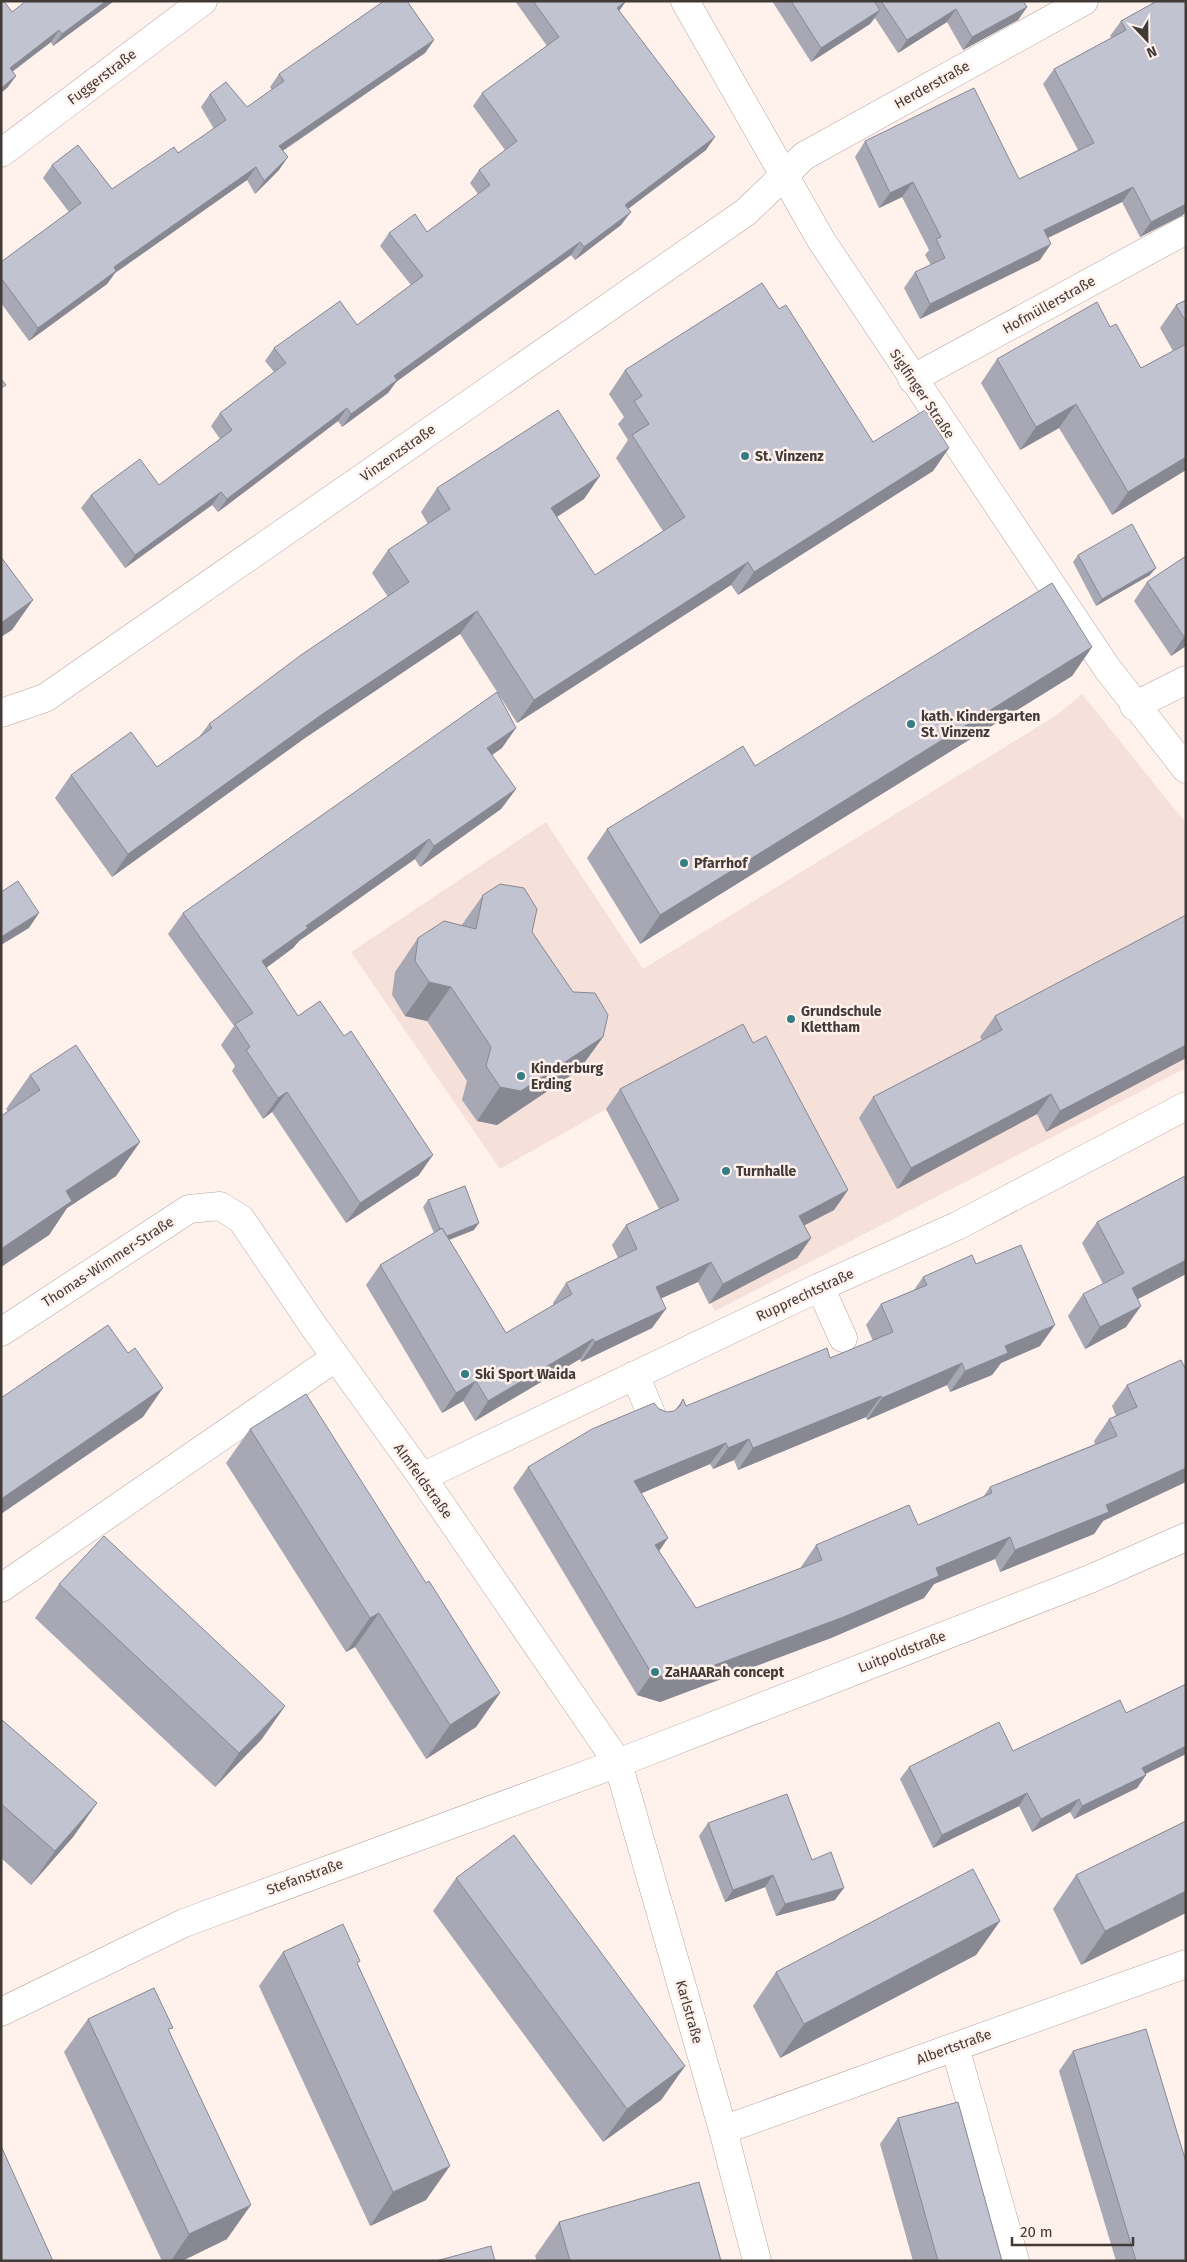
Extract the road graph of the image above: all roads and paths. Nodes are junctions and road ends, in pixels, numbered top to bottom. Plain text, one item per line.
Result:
1 (203, 1) edge
2 (685, 1) edge
3 (1084, 1) edge
4 (1, 153) edge
5 (784, 174) junction
6 (1186, 230) edge
7 (912, 379) junction
8 (1186, 680) edge
9 (1134, 706) junction
10 (1, 713) edge
11 (1186, 770) edge
12 (1186, 1106) edge
13 (220, 1206) joint
14 (820, 1287) junction
15 (1, 1332) edge
16 (843, 1338) dead end
17 (335, 1358) junction
18 (635, 1375) junction
19 (653, 1418) edge
20 (422, 1477) junction
21 (1186, 1537) edge
22 (1, 1588) edge
23 (618, 1763) junction
24 (1186, 1964) edge
25 (1, 2012) edge
26 (955, 2047) junction
27 (723, 2130) junction
28 (757, 2261) edge
29 (1015, 2261) edge

1 - 4 street, Fuggerstraße
2 - 5 street, Siglfinger Straße
3 - 5 street, Herderstraße
5 - 7 street, Siglfinger Straße
5 - 10 street, Vinzenzstraße
6 - 7 street, Hofmüllerstraße
7 - 9 street, Siglfinger Straße
8 - 9 street
9 - 11 street, Siglfinger Straße
12 - 14 street, Rupprechtstraße
13 - 15 street, Thomas-Wimmer-Straße
13 - 17 street, Almfeldstraße
14 - 16 street
14 - 18 street, Rupprechtstraße
17 - 20 street, Almfeldstraße
17 - 22 street
18 - 19 street
18 - 20 street, Rupprechtstraße
20 - 23 street, Almfeldstraße
21 - 23 street, Luitpoldstraße
23 - 25 street, Stefanstraße
23 - 27 street, Karlstraße
24 - 26 street, Albertstraße
26 - 27 street, Albertstraße
26 - 29 street
27 - 28 street, Karlstraße

